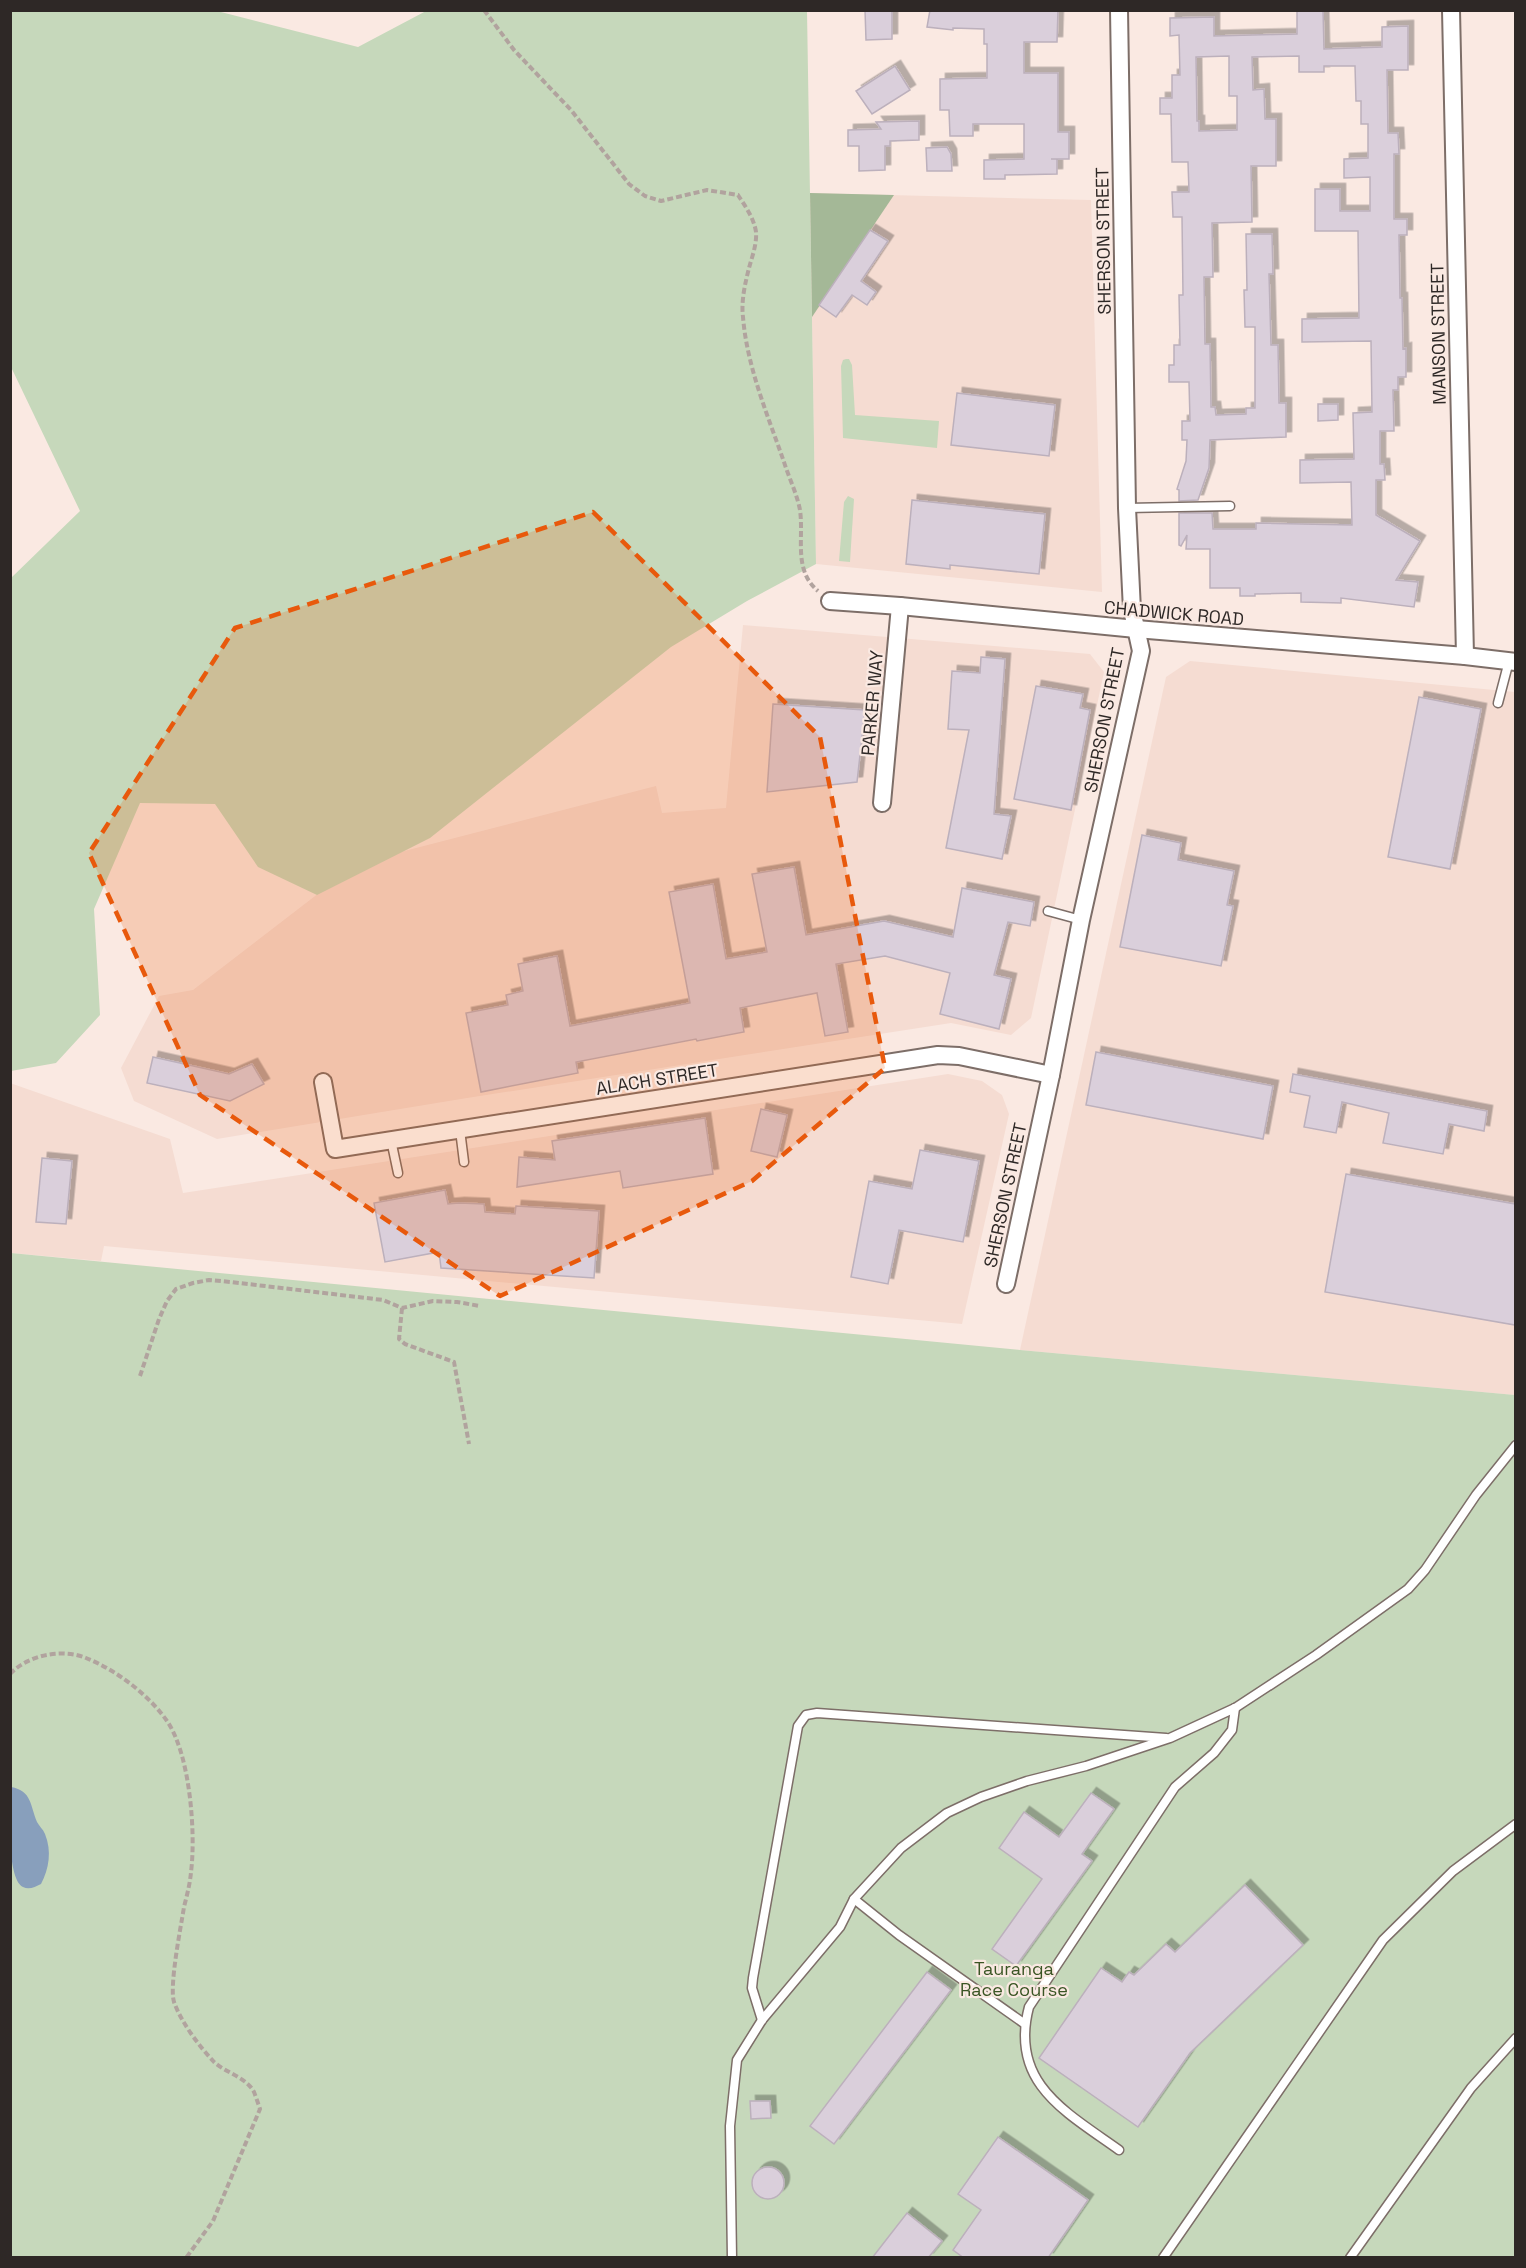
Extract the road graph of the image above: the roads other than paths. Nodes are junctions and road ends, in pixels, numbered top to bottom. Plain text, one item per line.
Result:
1 (1119, 10) edge
2 (1451, 10) edge
3 (1230, 506) dead end
4 (1127, 508) junction
5 (830, 601) road end
6 (900, 606) junction
7 (1136, 629) junction
8 (1465, 656) junction
9 (1512, 661) edge
10 (1498, 703) dead end
11 (882, 803) dead end
12 (1048, 911) dead end
13 (1081, 920) junction
14 (1050, 1075) junction
15 (323, 1083) dead end
16 (460, 1130) junction
17 (391, 1140) junction
18 (464, 1162) dead end
19 (398, 1173) dead end
20 (1006, 1284) dead end
21 (1515, 1445) edge
22 (1235, 1708) junction
23 (1170, 1738) junction
24 (1515, 1824) edge
25 (854, 1899) junction
26 (762, 2020) junction
27 (1024, 2024) junction
28 (1515, 2038) edge
29 (1119, 2150) dead end
30 (732, 2258) edge
31 (1164, 2258) edge
32 (1350, 2258) edge

1 - 4 street, SHERSON STREET
2 - 8 street, MANSON STREET
3 - 4 lane
4 - 7 street, SHERSON STREET
5 - 6 street, CHADWICK ROAD
6 - 7 street, CHADWICK ROAD
6 - 11 street, PARKER WAY
7 - 8 street, CHADWICK ROAD
7 - 13 street, SHERSON STREET
8 - 9 street, CHADWICK ROAD
9 - 10 lane
12 - 13 lane
13 - 14 street, SHERSON STREET
14 - 16 street, ALACH STREET
14 - 20 street, SHERSON STREET
15 - 17 street, ALACH STREET
16 - 17 street, ALACH STREET
16 - 18 lane
17 - 19 lane
21 - 22 lane
22 - 23 lane
22 - 27 lane
23 - 25 lane
23 - 26 lane
24 - 31 lane
25 - 26 lane
25 - 27 lane
26 - 30 lane
27 - 29 lane
28 - 32 lane

